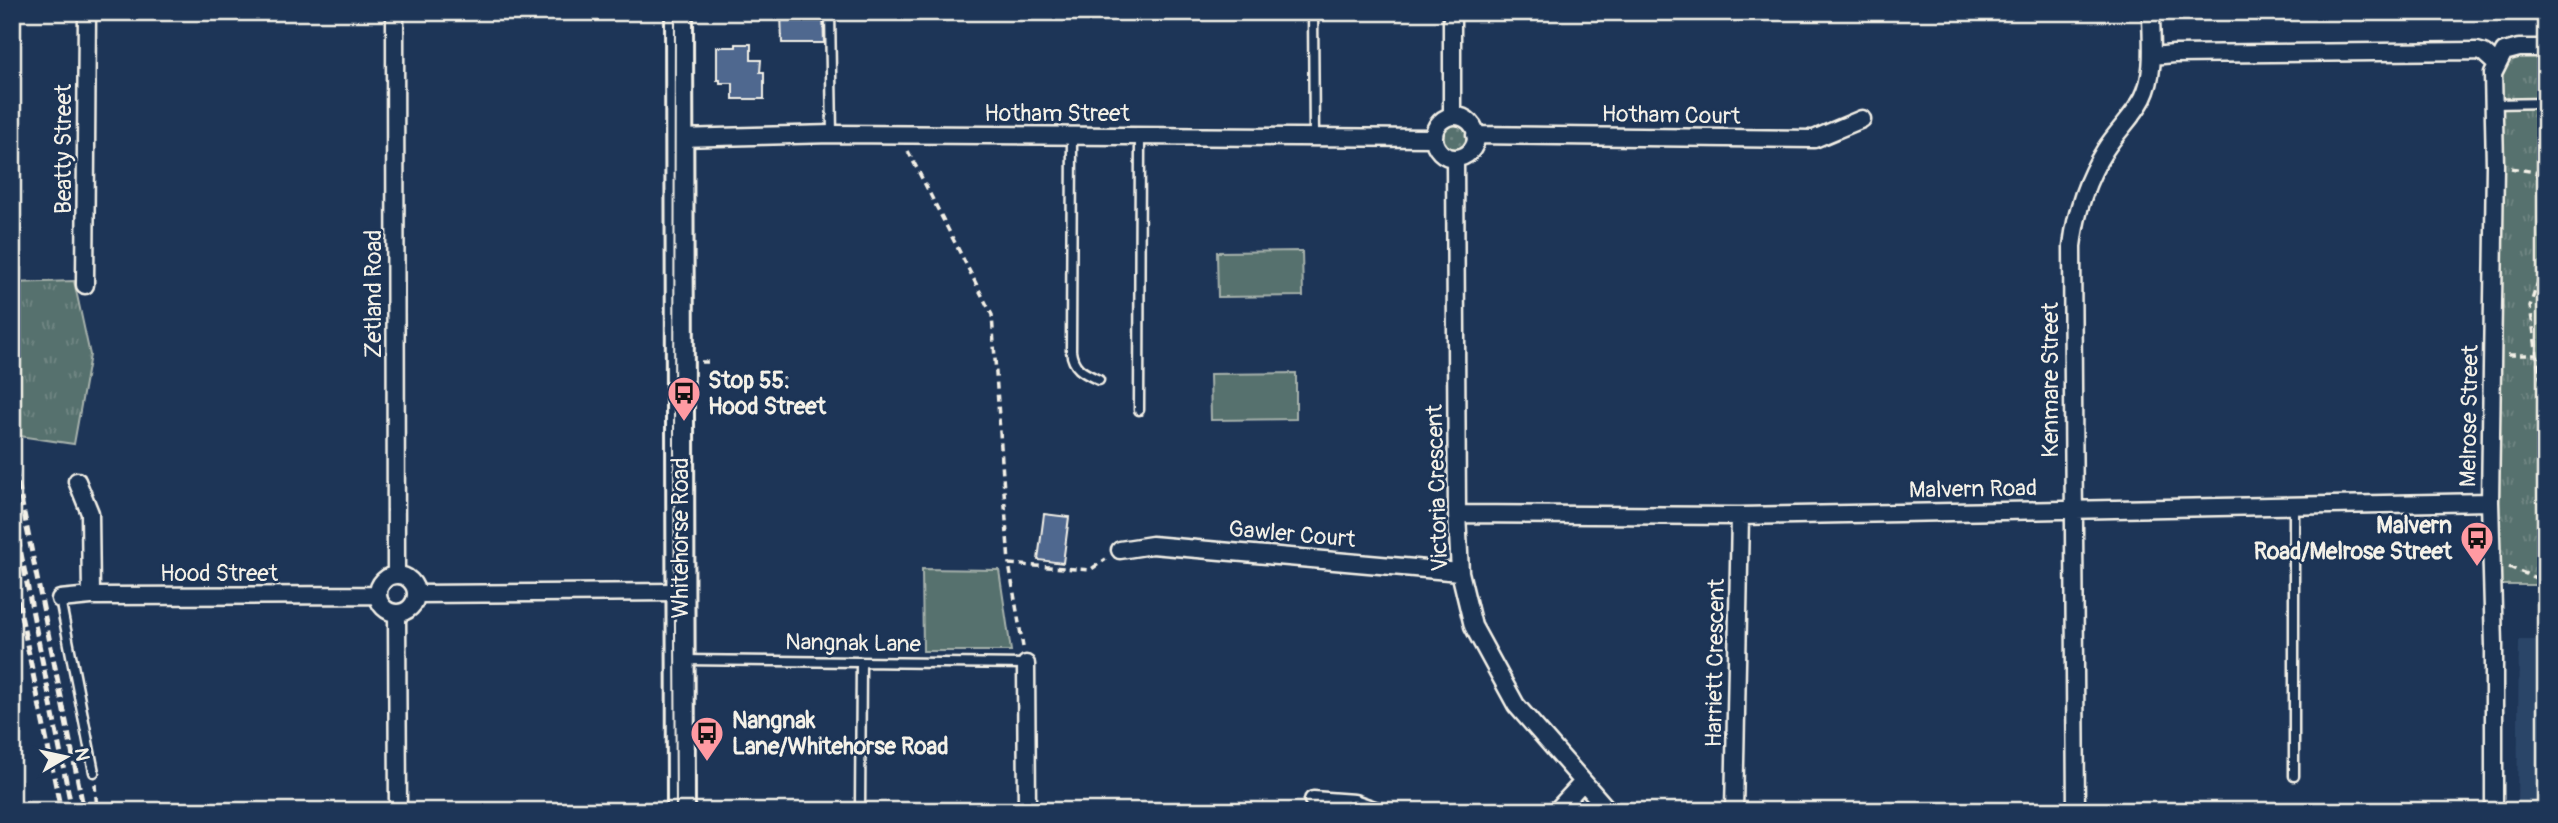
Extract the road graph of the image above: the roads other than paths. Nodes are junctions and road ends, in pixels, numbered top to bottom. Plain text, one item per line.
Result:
1 (87, 12) edge
2 (395, 12) edge
3 (679, 12) edge
4 (830, 12) edge
5 (1314, 12) edge
6 (1452, 12) edge
7 (2151, 12) edge
8 (2546, 48) edge
9 (2152, 56) junction
10 (2496, 64) junction
11 (2546, 103) edge
12 (2494, 104) junction
13 (1452, 116) junction
14 (1862, 119) dead end
15 (832, 134) junction
16 (1475, 135) junction
17 (1072, 136) junction
18 (1140, 136) junction
19 (1314, 137) junction
20 (680, 138) junction
21 (1434, 138) junction
22 (1455, 158) junction
23 (85, 285) dead end
24 (1100, 380) dead end
25 (1139, 410) dead end
26 (76, 481) dead end
27 (2490, 502) junction
28 (2294, 506) junction
29 (2073, 510) junction
30 (1457, 514) junction
31 (1740, 516) junction
32 (1120, 550) road end
33 (1460, 572) junction
34 (396, 575) junction
35 (680, 592) junction
36 (415, 594) junction
37 (378, 595) junction
38 (92, 596) junction
39 (61, 599) joint
40 (397, 613) junction
41 (680, 660) junction
42 (861, 662) junction
43 (1026, 664) joint
44 (94, 772) road end
45 (2294, 776) dead end
46 (1583, 782) junction
47 (1313, 800) dead end
48 (398, 811) edge
49 (681, 811) edge
50 (860, 811) edge
51 (1027, 811) edge
52 (1377, 811) edge
53 (1556, 811) edge
54 (1609, 811) edge
55 (1734, 811) edge
56 (2076, 811) edge
57 (2494, 811) edge

1 - 23 street, Beatty Street
2 - 34 street, Zetland Road
3 - 20 main road, Whitehorse Road
4 - 15 lane
5 - 19 lane
6 - 13 street
7 - 9 street, Kenmare Street
8 - 10 street
9 - 10 street
9 - 29 street, Kenmare Street
10 - 12 street, Melrose Street
11 - 12 lane
12 - 27 street, Melrose Street
13 - 16 street
13 - 21 street
14 - 16 street, Hotham Court
15 - 17 street, Hotham Street
15 - 20 street, Hotham Street
16 - 22 street
17 - 18 street, Hotham Street
17 - 24 lane
18 - 19 street, Hotham Street
18 - 25 lane
19 - 21 street, Hotham Street
20 - 35 main road, Whitehorse Road
21 - 22 street
22 - 30 street, Victoria Crescent
26 - 38 street
27 - 28 street, Malvern Road
27 - 57 street, Melrose Street
28 - 29 street, Malvern Road
28 - 45 lane
29 - 31 street, Malvern Road
29 - 56 street, Kenmare Street
30 - 31 street, Malvern Road
30 - 33 street, Victoria Crescent
31 - 55 street, Harriett Crescent
32 - 33 street, Gawler Court
33 - 46 street, Victoria Crescent
34 - 36 street
34 - 37 street
35 - 36 street
35 - 41 main road, Whitehorse Road
36 - 40 street
37 - 38 street, Hood Street
37 - 40 street
38 - 39 street, Hood Street
39 - 44 lane
40 - 48 street
41 - 42 lane, Nangnak Lane
41 - 49 main road, Whitehorse Road
42 - 43 lane, Nangnak Lane
42 - 50 lane
43 - 51 street
46 - 53 street
46 - 54 street, Victoria Crescent
47 - 52 street

